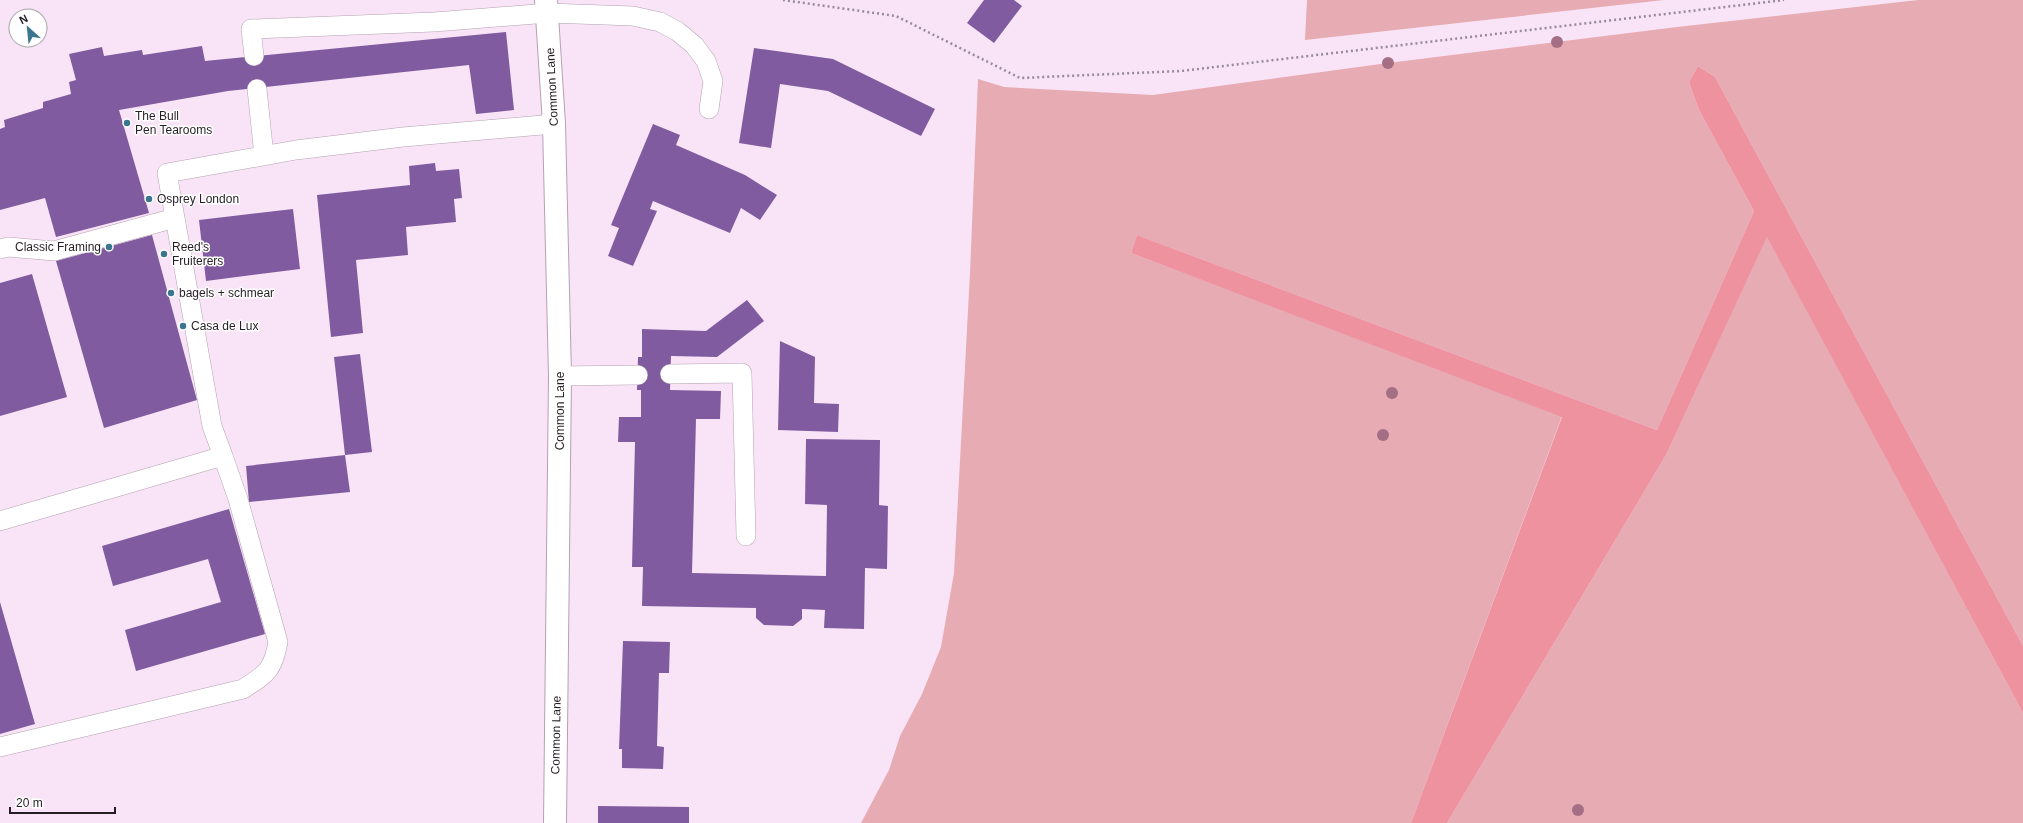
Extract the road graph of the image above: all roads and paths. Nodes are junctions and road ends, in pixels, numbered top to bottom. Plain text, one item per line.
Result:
1 (783, 0) edge
2 (1784, 0) edge
3 (547, 7) edge
4 (254, 56) dead end
5 (257, 88) dead end
6 (709, 109) dead end
7 (554, 124) junction
8 (264, 156) junction
9 (175, 218) junction
10 (0, 249) edge
11 (670, 374) dead end
12 (638, 375) dead end
13 (560, 376) junction
14 (223, 456) junction
15 (0, 521) edge
16 (746, 536) dead end
17 (0, 747) edge
18 (555, 823) edge

1 - 2 path
3 - 4 lane
3 - 6 lane
3 - 7 street, Common Lane
5 - 8 lane
7 - 8 lane
7 - 13 street, Common Lane
8 - 9 lane
9 - 10 lane
9 - 14 lane
11 - 16 lane
12 - 13 lane
13 - 18 street, Common Lane
14 - 15 lane
14 - 17 lane

